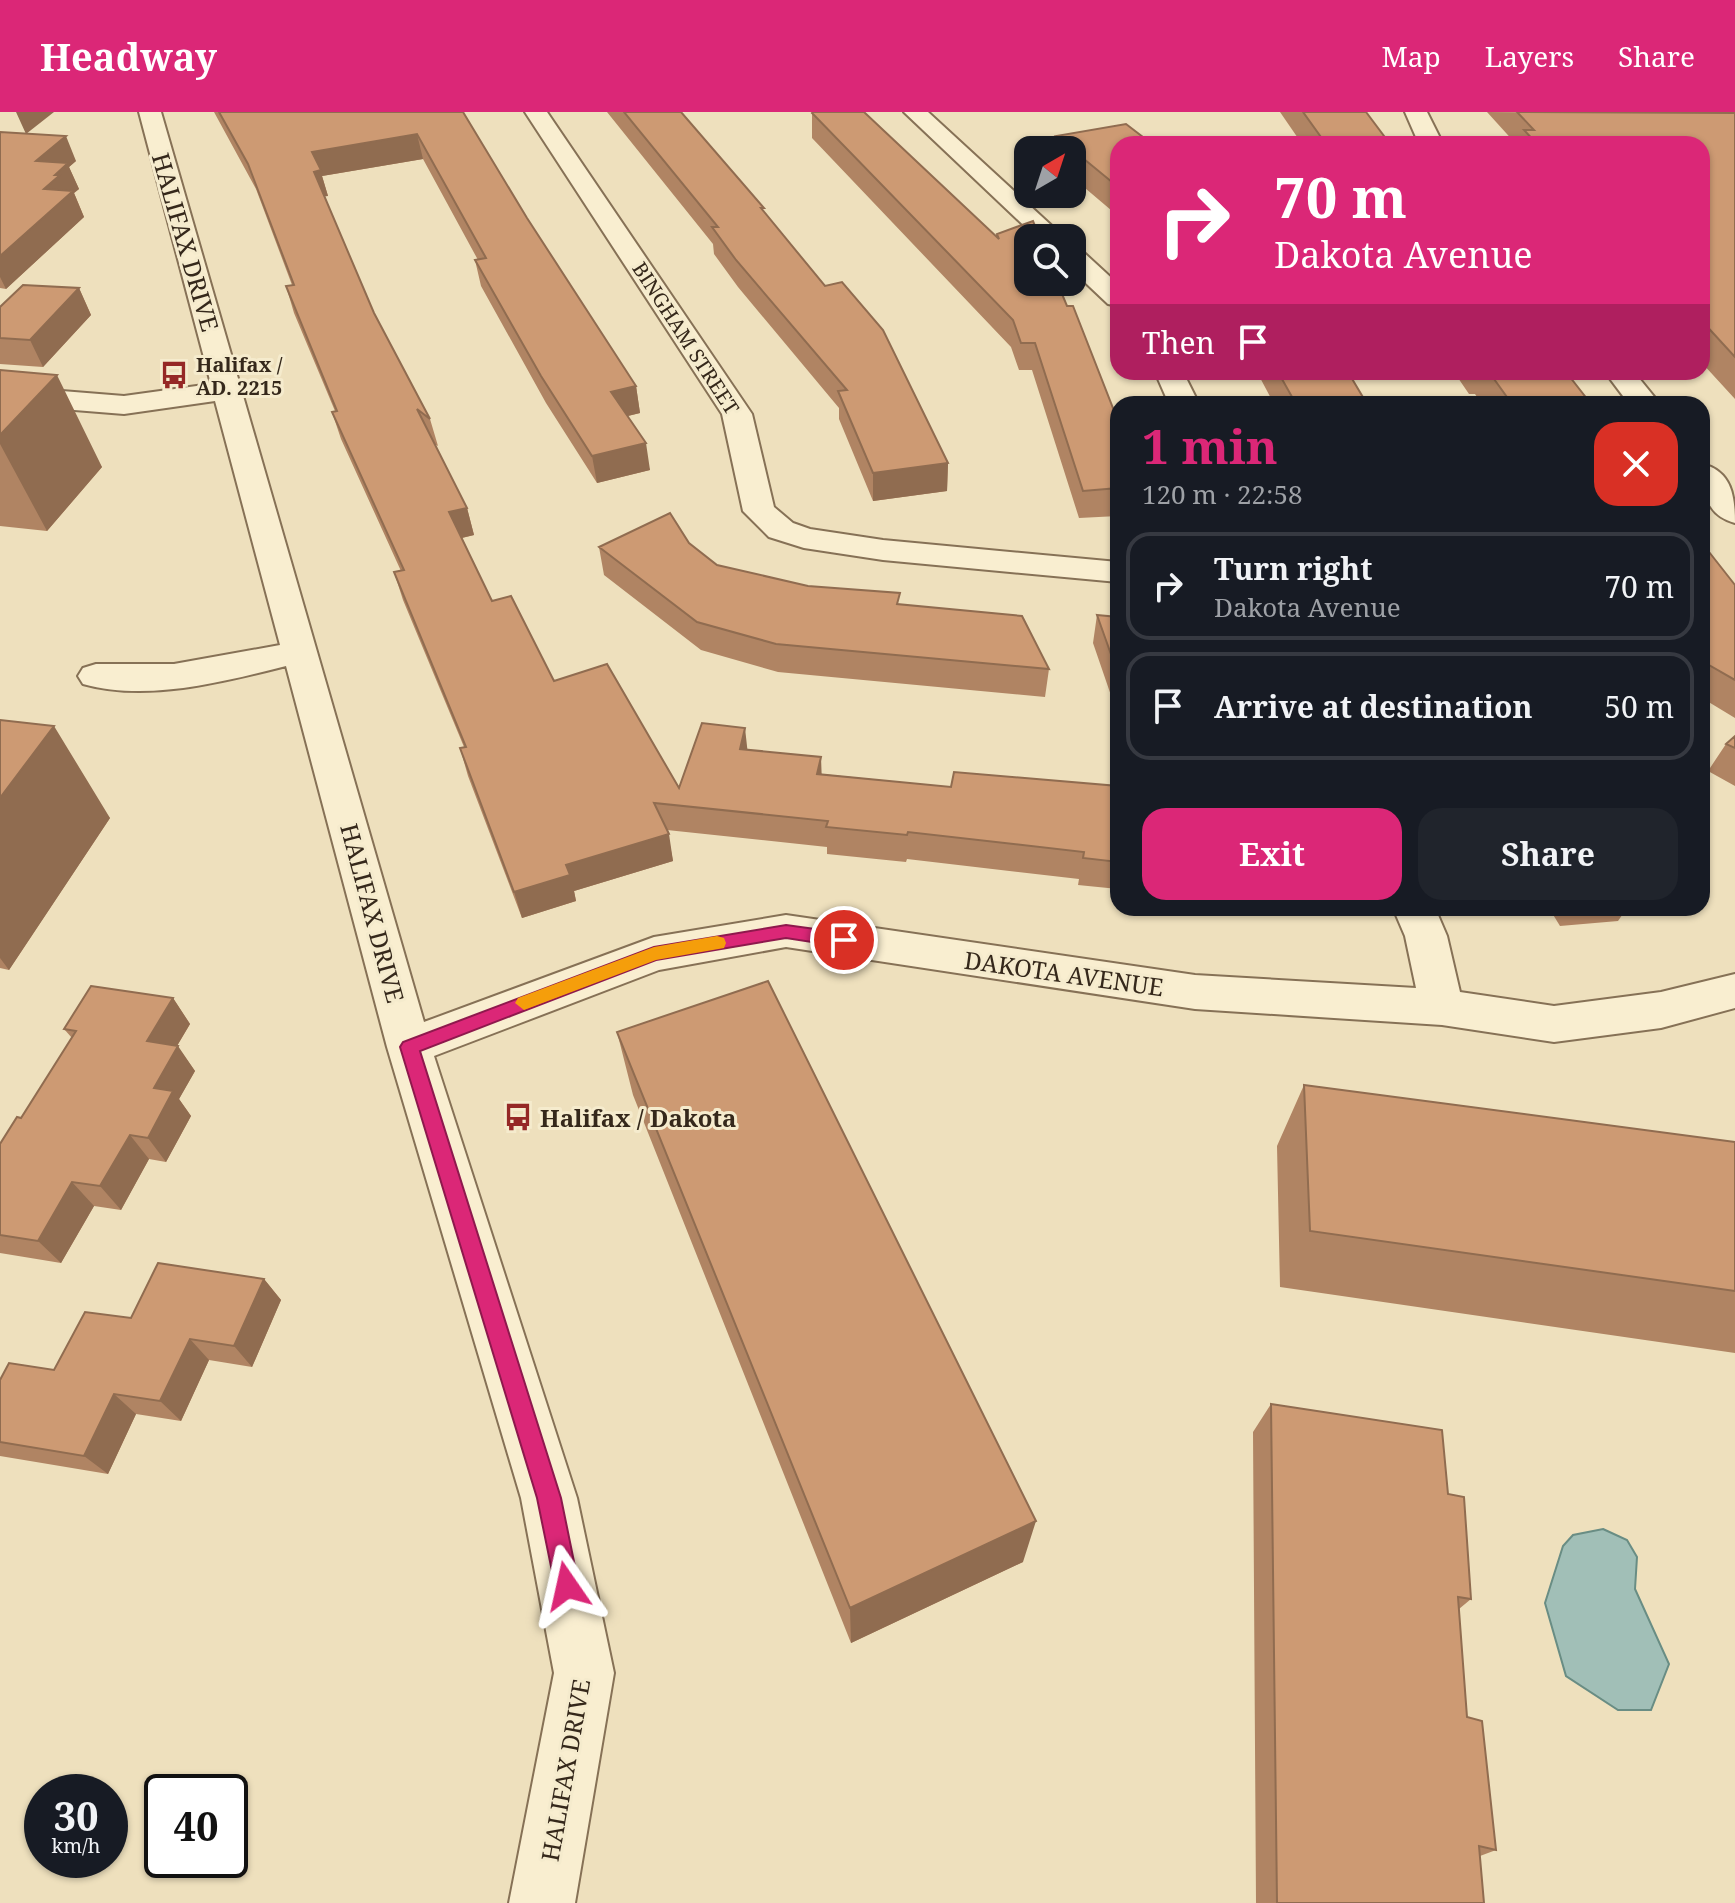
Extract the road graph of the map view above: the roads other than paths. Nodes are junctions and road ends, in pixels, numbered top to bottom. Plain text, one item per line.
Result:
1 (536, 112) edge
2 (915, 112) edge
3 (1416, 112) edge
4 (158, 115) edge
5 (1427, 136) edge
6 (1037, 224) edge
7 (1086, 269) edge
8 (1110, 291) edge
9 (1626, 380) edge
10 (227, 391) junction
11 (0, 395) edge
12 (1638, 396) edge
13 (1710, 483) edge
14 (1735, 513) edge
15 (1110, 571) edge
16 (301, 651) junction
17 (96, 676) dead end
18 (1417, 916) edge
19 (1735, 991) edge
20 (1442, 1007) junction
21 (409, 1047) junction
22 (542, 1903) edge

1 - 15 street, BINGHAM STREET
2 - 6 street
3 - 5 street
4 - 10 street, HALIFAX DRIVE
7 - 8 street
9 - 12 street
10 - 11 street
10 - 16 street, HALIFAX DRIVE
13 - 14 street
16 - 17 street
16 - 21 street, HALIFAX DRIVE
18 - 20 street
19 - 20 street, DAKOTA AVENUE
20 - 21 street, DAKOTA AVENUE
21 - 22 street, HALIFAX DRIVE

